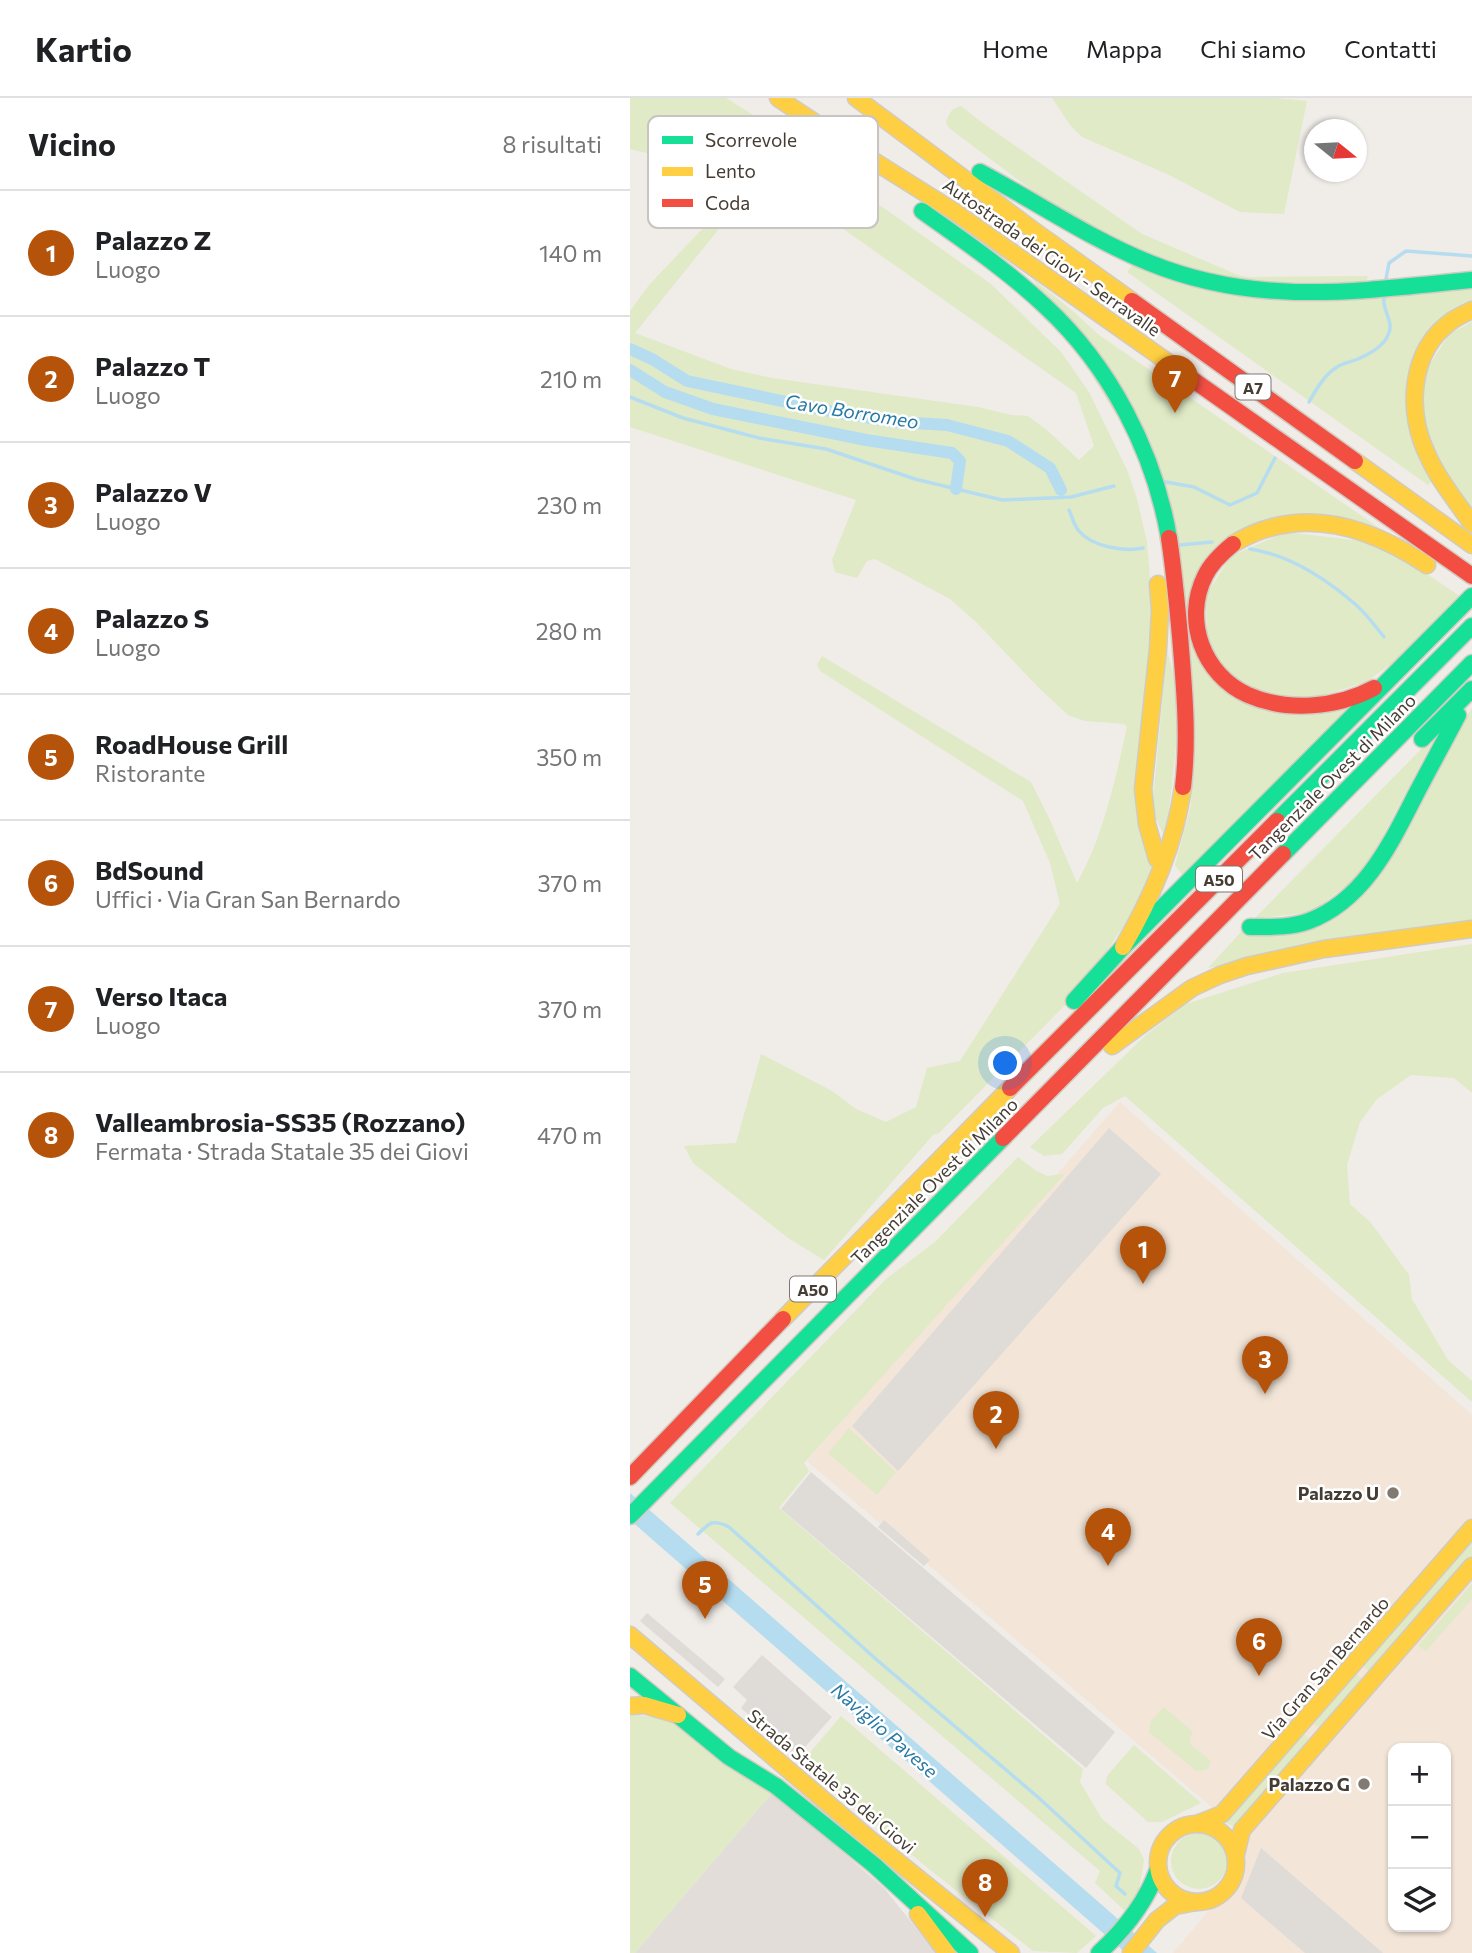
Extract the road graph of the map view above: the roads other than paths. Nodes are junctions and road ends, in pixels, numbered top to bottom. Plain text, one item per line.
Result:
1 (778, 98) edge
2 (856, 98) edge
3 (805, 116) edge
4 (913, 139) junction
5 (878, 164) edge
6 (878, 172) edge
7 (922, 212) junction
8 (1033, 230) junction
9 (1472, 280) edge
10 (1472, 310) edge
11 (1081, 371) dead end
12 (1404, 477) dead end
13 (1438, 501) dead end
14 (1472, 524) edge
15 (1472, 545) edge
16 (1156, 556) dead end
17 (1440, 574) dead end
18 (1469, 589) edge
19 (1470, 627) edge
20 (1472, 663) edge
21 (1396, 673) junction
22 (1472, 689) edge
23 (1413, 748) dead end
24 (1157, 859) dead end
25 (1296, 864) dead end
26 (1250, 927) dead end
27 (1472, 929) edge
28 (1123, 947) junction
29 (1109, 1048) junction
30 (1033, 1108) junction
31 (968, 1129) junction
32 (630, 1477) edge
33 (630, 1516) edge
34 (1472, 1528) edge
35 (1472, 1566) edge
36 (630, 1635) edge
37 (630, 1659) edge
38 (630, 1676) edge
39 (630, 1706) edge
40 (678, 1715) junction
41 (776, 1786) junction
42 (1199, 1823) junction
43 (1236, 1854) junction
44 (1158, 1869) junction
45 (892, 1880) junction
46 (1196, 1902) junction
47 (1100, 1952) edge
48 (947, 1953) edge
49 (970, 1953) edge
50 (1011, 1953) edge
51 (1131, 1953) edge

1 - 3 main road, Autostrada dei Giovi - Serravalle / A7
2 - 4 main road, Autostrada dei Giovi - Serravalle / A7
4 - 8 main road, Autostrada dei Giovi - Serravalle / A7
4 - 9 main road
5 - 18 main road, Autostrada dei Giovi - Serravalle / A7
6 - 7 main road
7 - 11 main road
7 - 28 main road
8 - 12 main road, A7
8 - 15 main road, Autostrada dei Giovi - Serravalle / A7
10 - 14 main road
13 - 14 main road
16 - 24 main road
17 - 21 main road
18 - 21 main road
19 - 31 main road, Tangenziale Ovest di Milano / A50
20 - 30 main road, Tangenziale Ovest di Milano / A50
21 - 28 main road
22 - 23 main road
22 - 26 main road
25 - 29 main road
27 - 29 main road
28 - 31 main road
29 - 30 main road
30 - 33 main road, Tangenziale Ovest di Milano / A50
31 - 32 main road, Tangenziale Ovest di Milano / A50
34 - 42 main road, Via Gran San Bernardo
35 - 43 main road
36 - 50 main road, Strada Statale 35 dei Giovi
37 - 41 main road
38 - 40 main road
39 - 40 main road
40 - 41 main road
41 - 45 main road
42 - 43 main road
42 - 44 main road
43 - 46 main road
44 - 46 main road
44 - 47 main road
45 - 48 main road
45 - 49 main road
46 - 51 main road

